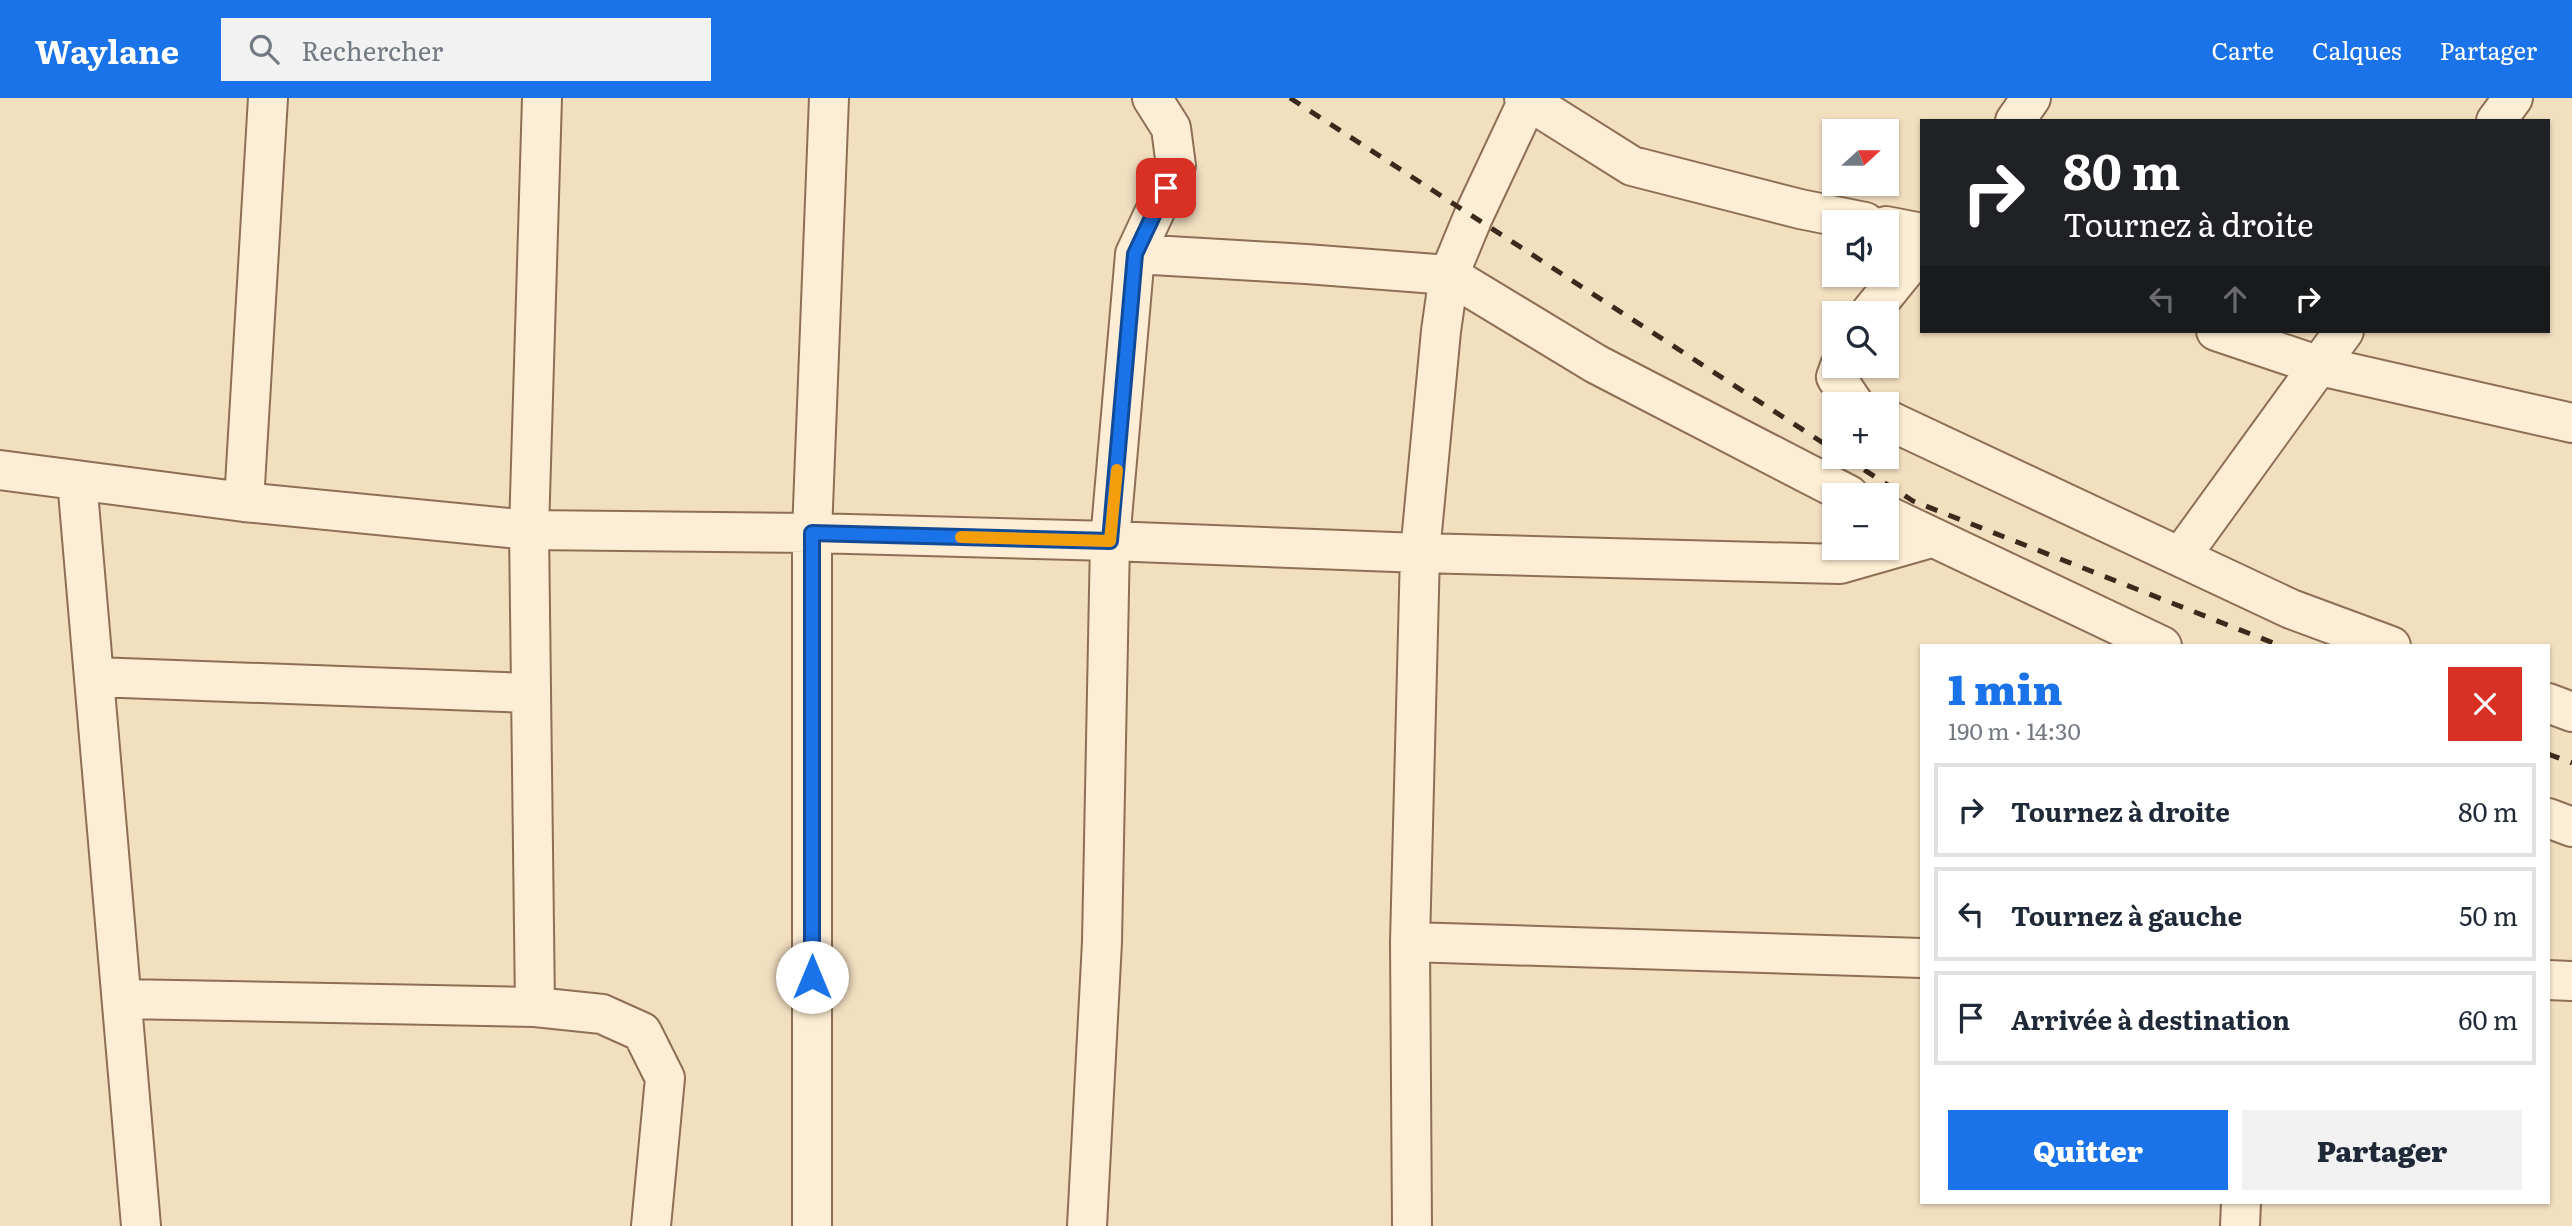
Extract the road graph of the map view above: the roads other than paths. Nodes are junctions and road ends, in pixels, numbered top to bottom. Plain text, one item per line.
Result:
1 (268, 98) edge
2 (542, 98) edge
3 (829, 98) edge
4 (1152, 98) edge
5 (2031, 98) edge
6 (2513, 98) edge
7 (1527, 99) edge
8 (2016, 119) edge
9 (2497, 119) edge
10 (1822, 213) edge
11 (1899, 229) edge
12 (1920, 233) edge
13 (1920, 250) edge
14 (1135, 254) junction
15 (1449, 275) junction
16 (1880, 301) edge
17 (2222, 333) edge
18 (2343, 333) edge
19 (2320, 366) junction
20 (2572, 423) edge
21 (1899, 425) edge
22 (0, 470) edge
23 (78, 480) junction
24 (1826, 483) edge
25 (244, 502) junction
26 (1899, 522) edge
27 (529, 530) junction
28 (812, 533) junction
29 (1931, 538) junction
30 (1110, 541) junction
31 (1420, 553) junction
32 (2181, 556) junction
33 (2158, 644) edge
34 (2386, 644) edge
35 (94, 677) junction
36 (531, 693) junction
37 (2550, 704) edge
38 (2572, 712) edge
39 (2550, 819) edge
40 (2572, 827) edge
41 (1410, 942) junction
42 (1920, 958) edge
43 (2550, 980) edge
44 (2572, 981) edge
45 (122, 999) junction
46 (535, 1007) junction
47 (2241, 1204) edge
48 (141, 1226) edge
49 (651, 1226) edge
50 (812, 1226) edge
51 (1087, 1226) edge
52 (1412, 1226) edge
53 (2240, 1226) edge

1 - 25 street
2 - 27 street
3 - 28 street
4 - 14 street
5 - 8 street
6 - 9 street
7 - 10 street
7 - 15 street
11 - 12 street
13 - 16 street
14 - 15 street
14 - 30 street
15 - 24 street
15 - 31 street
17 - 19 street
18 - 19 street
19 - 20 street
19 - 32 street
21 - 32 street
22 - 23 street
23 - 25 street
23 - 35 street
25 - 27 street
26 - 29 street
27 - 28 street
27 - 36 street
28 - 30 street
28 - 50 street
29 - 31 street
29 - 33 street
30 - 31 street
30 - 51 street
31 - 41 street
32 - 34 street
35 - 36 street
35 - 45 street
36 - 46 street
37 - 38 street
39 - 40 street
41 - 42 street
41 - 52 street
43 - 44 street
45 - 46 street
45 - 48 street
46 - 49 street
47 - 53 street

